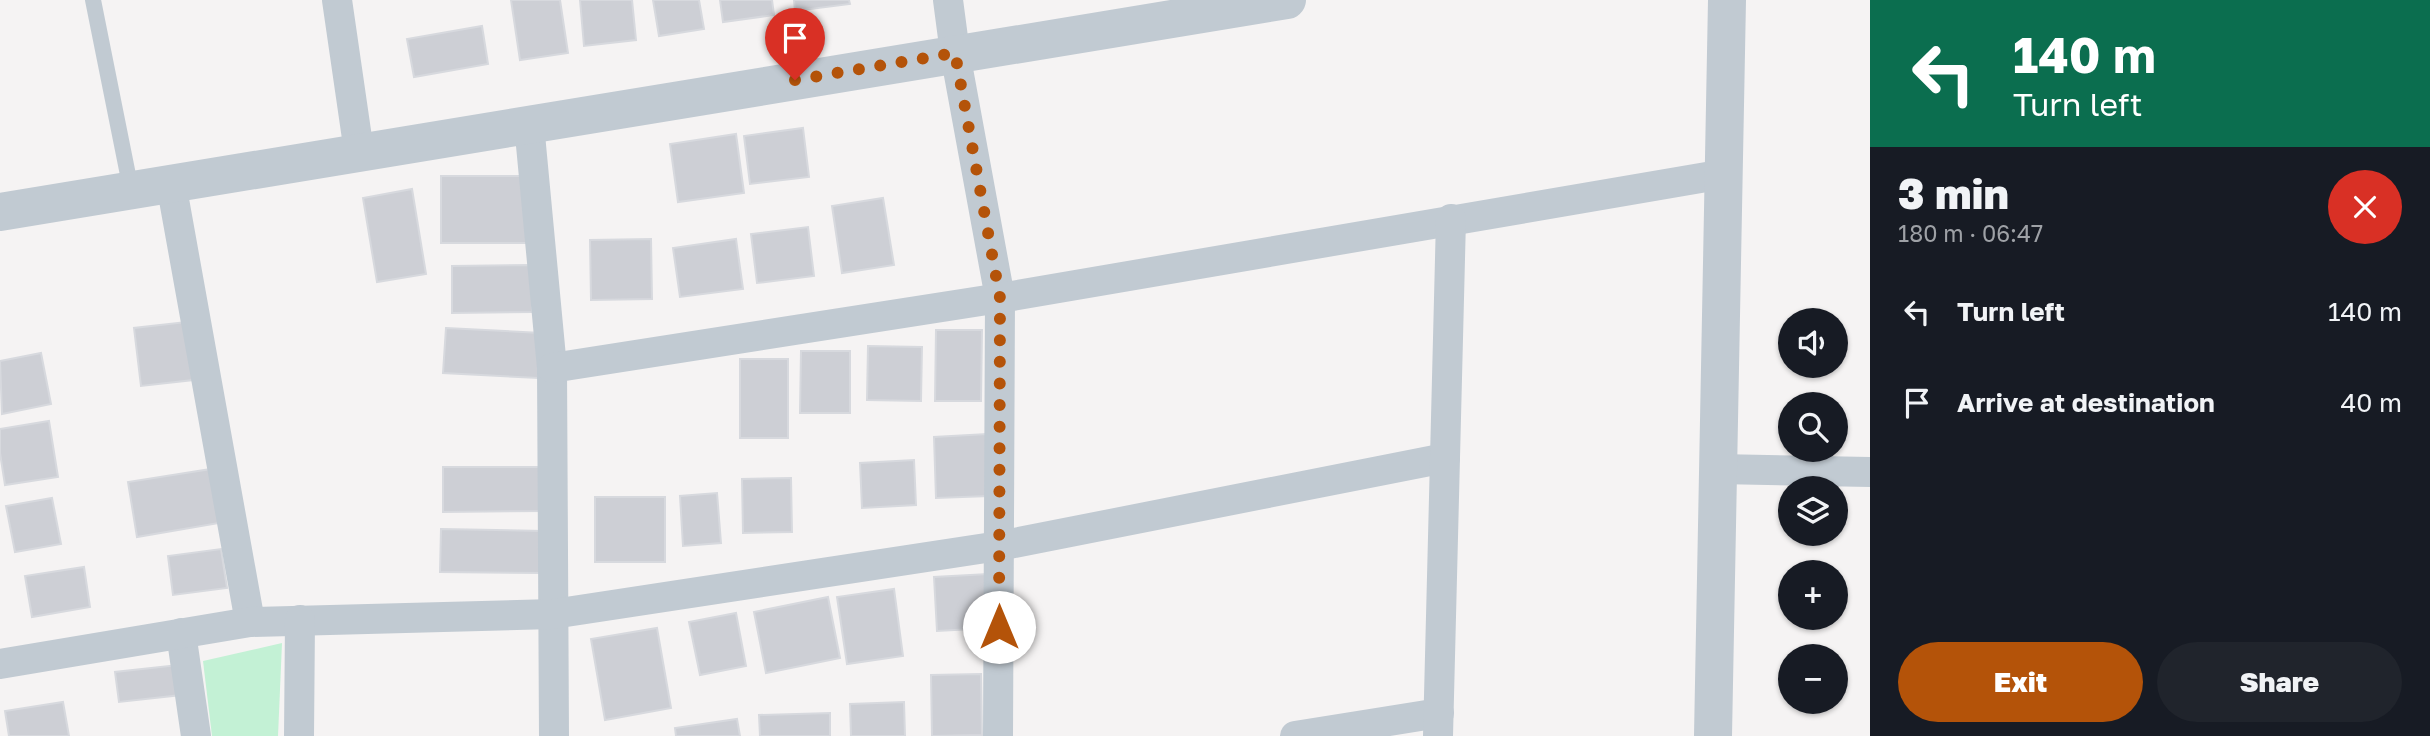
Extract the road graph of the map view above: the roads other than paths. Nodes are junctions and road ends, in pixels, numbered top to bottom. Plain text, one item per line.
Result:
1 (93, 0) edge
2 (337, 0) edge
3 (948, 0) edge
4 (1287, 0) edge
5 (1727, 0) edge
6 (955, 53) junction
7 (529, 124) junction
8 (359, 152) junction
9 (1724, 174) junction
10 (171, 183) junction
11 (131, 190) junction
12 (0, 212) edge
13 (1451, 219) junction
14 (1000, 298) junction
15 (552, 368) junction
16 (1445, 458) junction
17 (1718, 469) junction
18 (1870, 472) edge
19 (999, 546) junction
20 (553, 614) junction
21 (300, 620) junction
22 (250, 622) junction
23 (181, 633) junction
24 (0, 664) edge
25 (1439, 724) edge
26 (196, 736) edge
27 (299, 736) edge
28 (554, 736) edge
29 (998, 736) edge
30 (1295, 736) edge
31 (1713, 736) edge

1 - 11 lane
2 - 8 street
3 - 6 street
4 - 6 street
5 - 9 street
6 - 7 street
6 - 14 street
7 - 8 street
7 - 15 street
8 - 10 street
9 - 13 street
9 - 17 street
10 - 11 street
10 - 22 street
11 - 12 street
13 - 14 street
13 - 16 street
14 - 15 street
14 - 19 street
15 - 20 street
16 - 19 street
16 - 25 street
17 - 18 street
17 - 31 street
19 - 20 street
19 - 29 street
20 - 21 street
20 - 28 street
21 - 22 street
21 - 27 street
22 - 23 street
23 - 24 street
23 - 26 street
25 - 30 street

